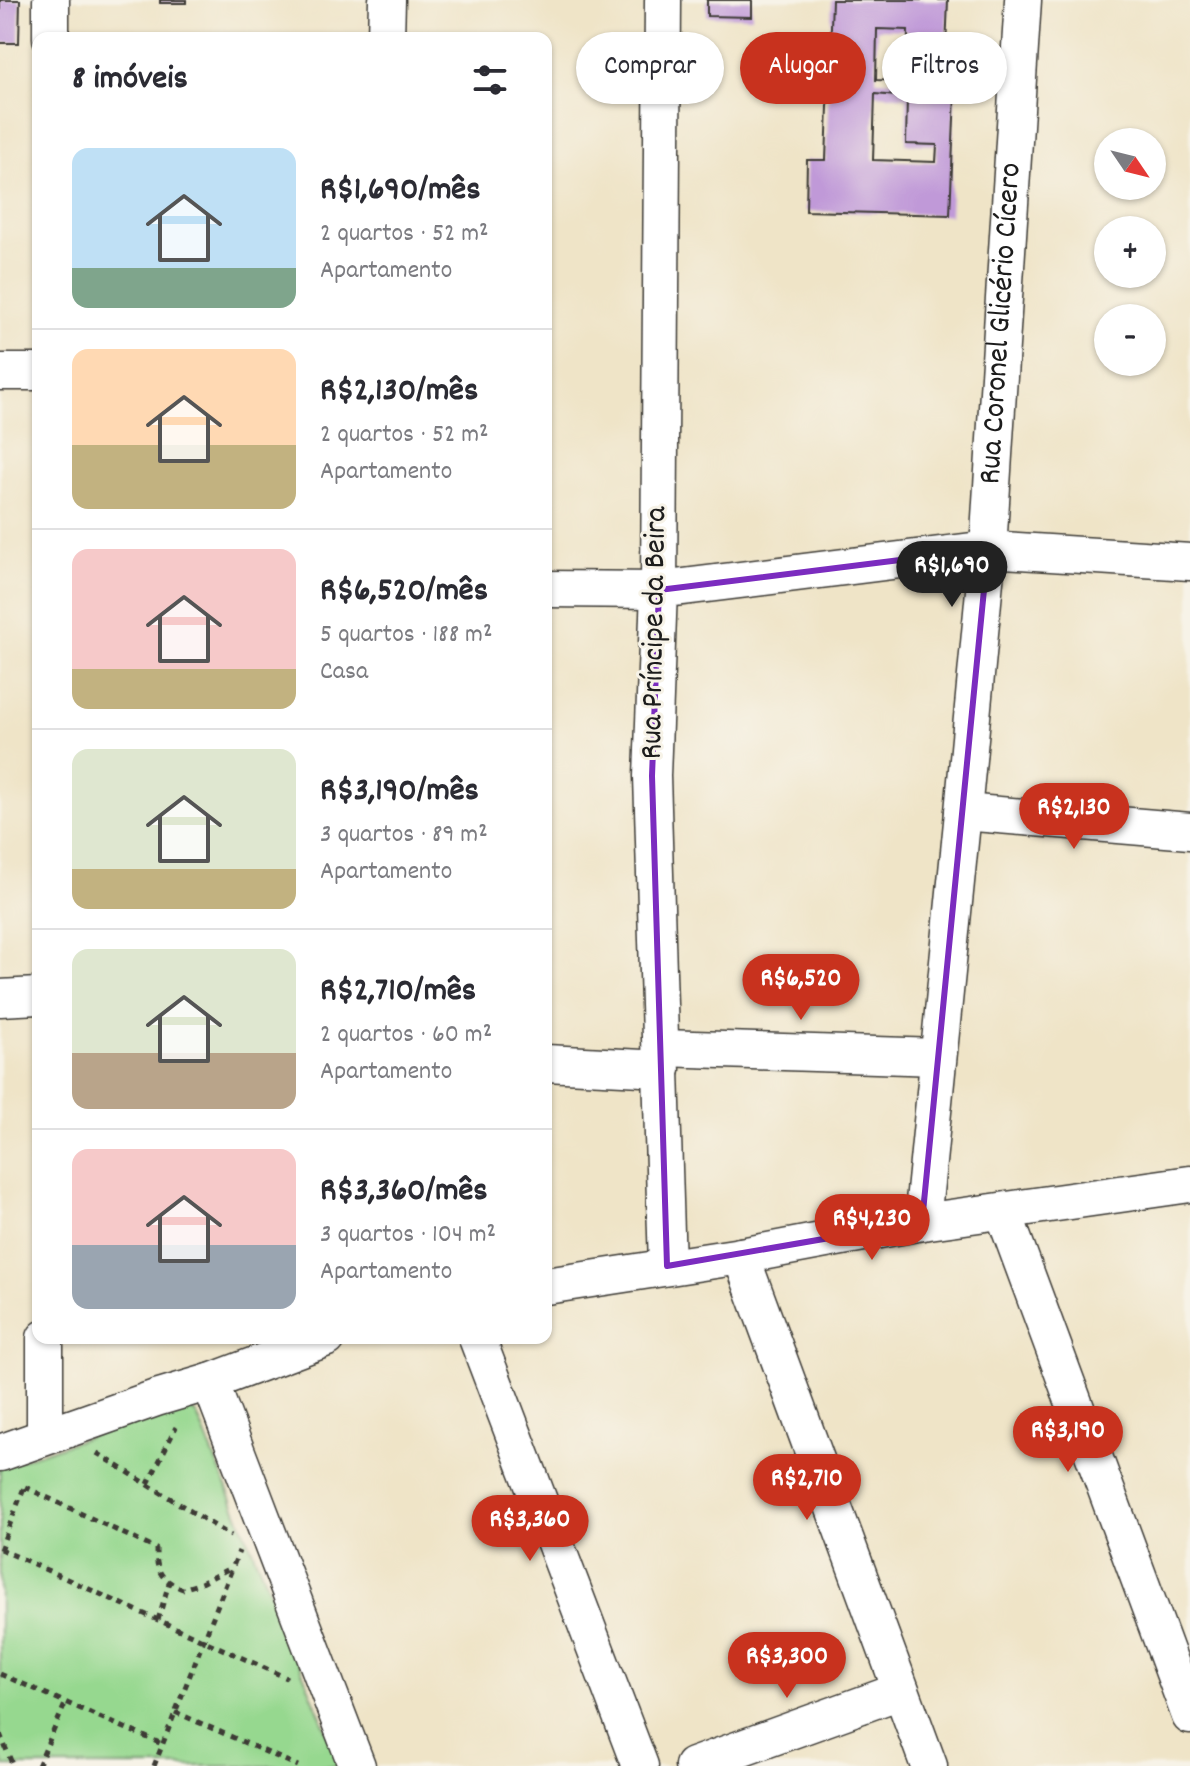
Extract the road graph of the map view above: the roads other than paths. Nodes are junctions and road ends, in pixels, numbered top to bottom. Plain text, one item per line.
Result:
1 (51, 0) edge
2 (387, 0) edge
3 (663, 0) edge
4 (1023, 0) edge
5 (51, 32) edge
6 (386, 32) edge
7 (0, 372) edge
8 (32, 372) edge
9 (988, 549) junction
10 (1190, 562) edge
11 (552, 589) edge
12 (659, 590) junction
13 (963, 812) junction
14 (1190, 831) edge
15 (32, 996) edge
16 (0, 998) edge
17 (938, 1057) junction
18 (662, 1058) junction
19 (552, 1063) edge
20 (1190, 1184) edge
21 (1003, 1211) junction
22 (922, 1222) junction
23 (741, 1256) junction
24 (667, 1266) junction
25 (552, 1285) edge
26 (45, 1344) edge
27 (311, 1344) edge
28 (479, 1344) edge
29 (210, 1382) junction
30 (45, 1436) junction
31 (0, 1453) edge
32 (900, 1691) junction
33 (1190, 1716) edge
34 (357, 1766) edge
35 (640, 1766) edge
36 (693, 1766) edge
37 (929, 1766) edge

1 - 5 street
2 - 6 street
3 - 12 street, Rua Príncipe da Beira
4 - 9 street, Rua Coronel Glicério Cícero
7 - 8 street
9 - 10 street
9 - 12 street
9 - 13 street, Rua Coronel Glicério Cícero
11 - 12 street
12 - 18 street, Rua Príncipe da Beira
13 - 14 street
13 - 17 street, Rua Coronel Glicério Cícero
15 - 16 street
17 - 18 street
17 - 22 street, Rua Coronel Glicério Cícero
18 - 19 street
18 - 24 street, Rua Príncipe da Beira
20 - 21 street
21 - 22 street
21 - 33 street
22 - 23 street
23 - 24 street
23 - 32 street
24 - 25 street
26 - 30 street
27 - 29 street
28 - 35 street
29 - 30 street
29 - 34 street
30 - 31 street
32 - 36 street
32 - 37 street

